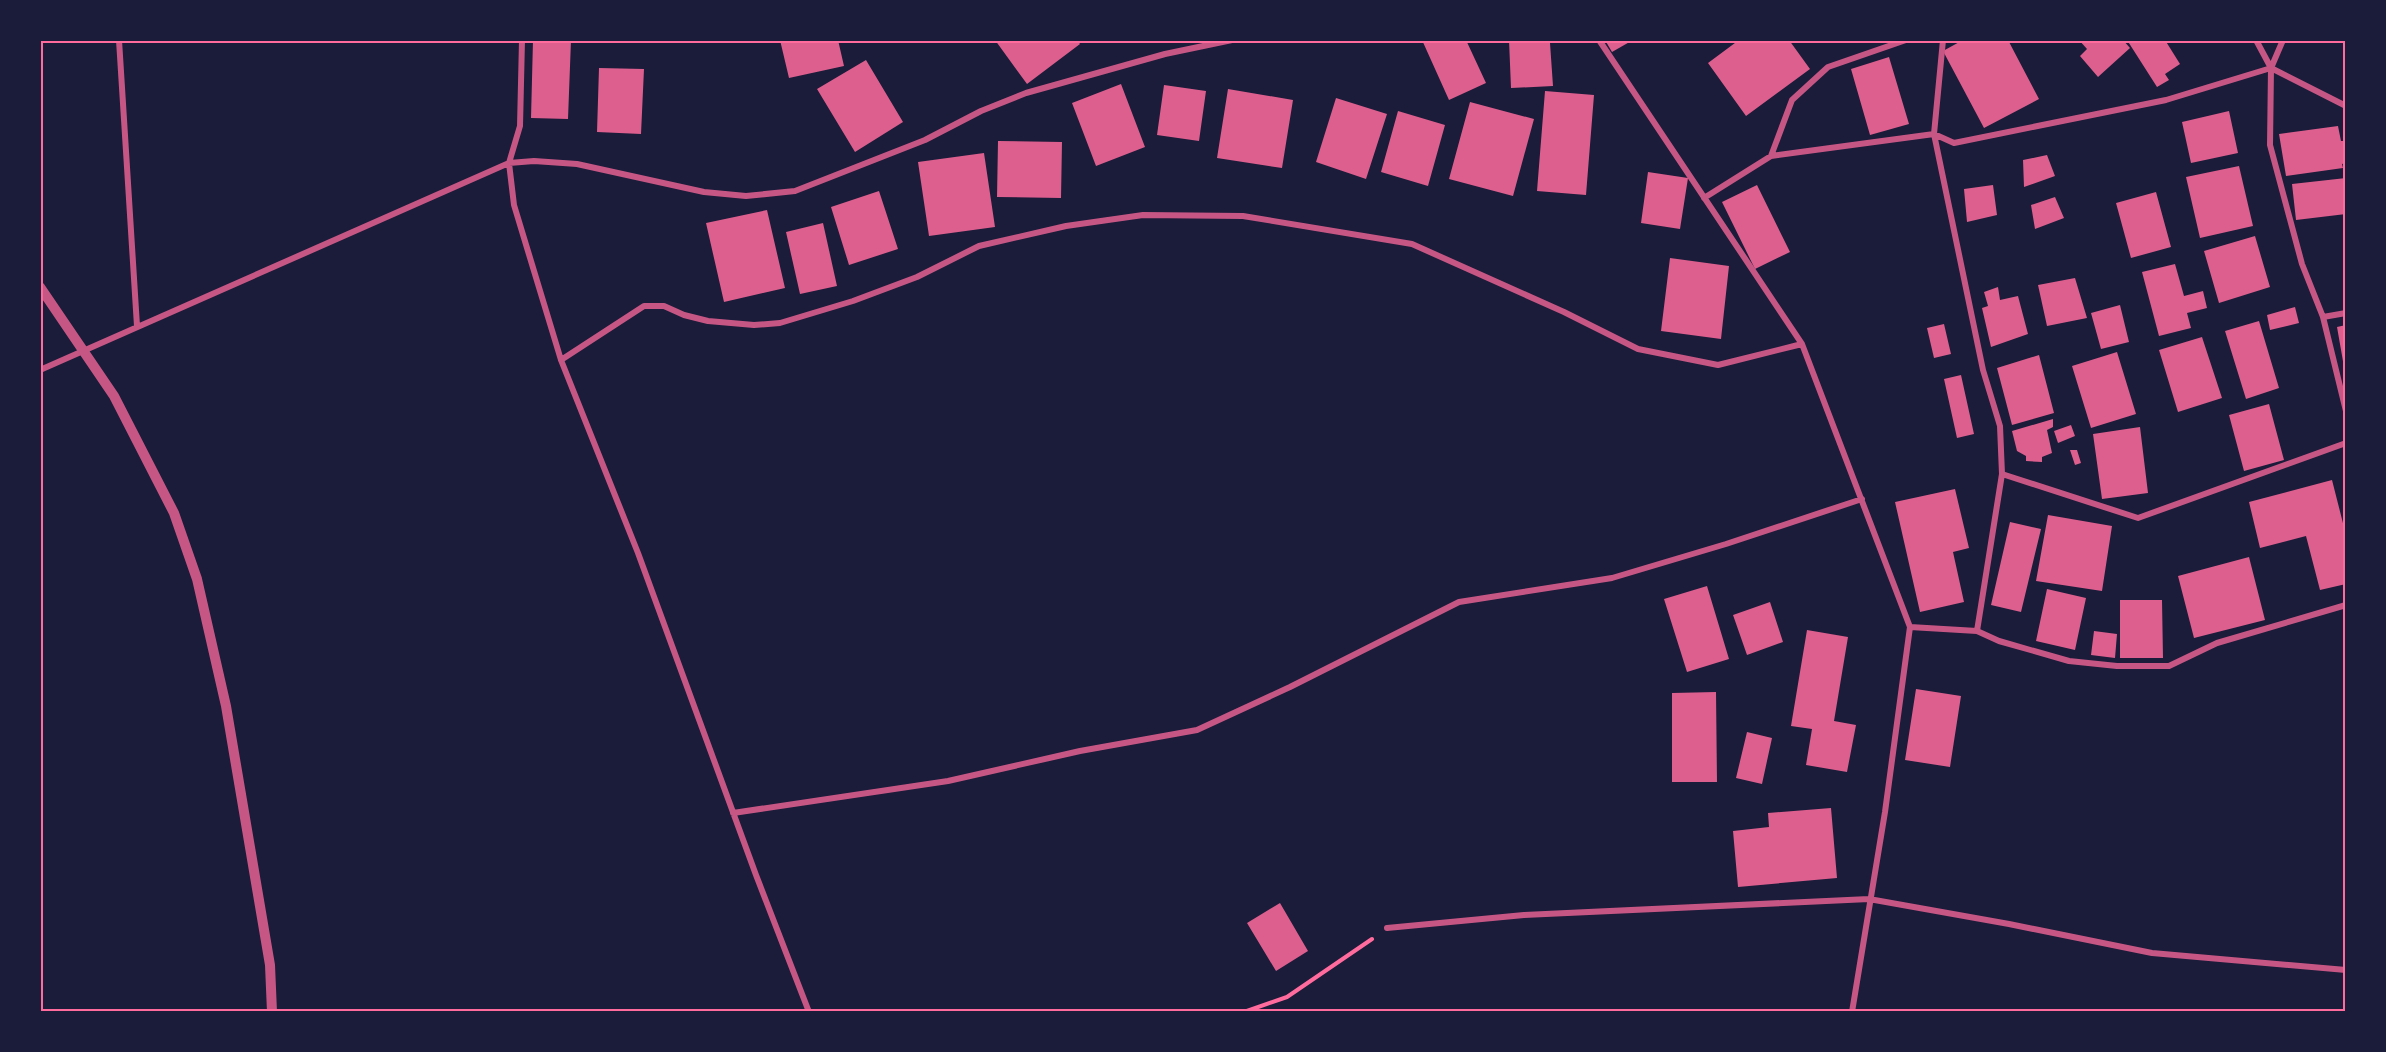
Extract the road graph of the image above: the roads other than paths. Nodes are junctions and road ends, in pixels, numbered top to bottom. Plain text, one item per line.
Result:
1 (119, 40) edge
2 (522, 40) edge
3 (1232, 40) edge
4 (1599, 40) edge
5 (1906, 40) edge
6 (1943, 40) edge
7 (2256, 40) edge
8 (2283, 40) edge
9 (2271, 68) junction
10 (2346, 106) edge
11 (1934, 134) junction
12 (1771, 156) junction
13 (509, 164) junction
14 (1704, 198) junction
15 (40, 287) edge
16 (2346, 313) edge
17 (2323, 317) junction
18 (137, 326) junction
19 (1802, 344) junction
20 (84, 351) junction
21 (561, 360) junction
22 (40, 370) edge
23 (2346, 411) edge
24 (2346, 443) edge
25 (2002, 474) junction
26 (1862, 499) junction
27 (2346, 605) edge
28 (1910, 627) junction
29 (1977, 631) junction
30 (733, 813) junction
31 (1869, 899) junction
32 (1388, 928) road end
33 (2346, 970) edge
34 (272, 1011) edge
35 (809, 1011) edge
36 (1852, 1011) edge

1 - 18 street
2 - 13 street
3 - 13 street
4 - 14 street
5 - 12 street
6 - 11 street
7 - 9 street
8 - 9 street
9 - 10 street
9 - 11 street
9 - 17 street
11 - 12 street
11 - 25 street
12 - 14 street
13 - 18 street
13 - 21 street
14 - 19 street
15 - 20 street
16 - 17 street
17 - 23 street
18 - 20 street
19 - 21 street
19 - 26 street
20 - 22 street
20 - 34 street
21 - 30 street
24 - 25 street
25 - 29 street
26 - 28 street
26 - 30 street
27 - 29 street
28 - 29 street
28 - 31 street
30 - 35 street
31 - 32 street
31 - 33 street
31 - 36 street

